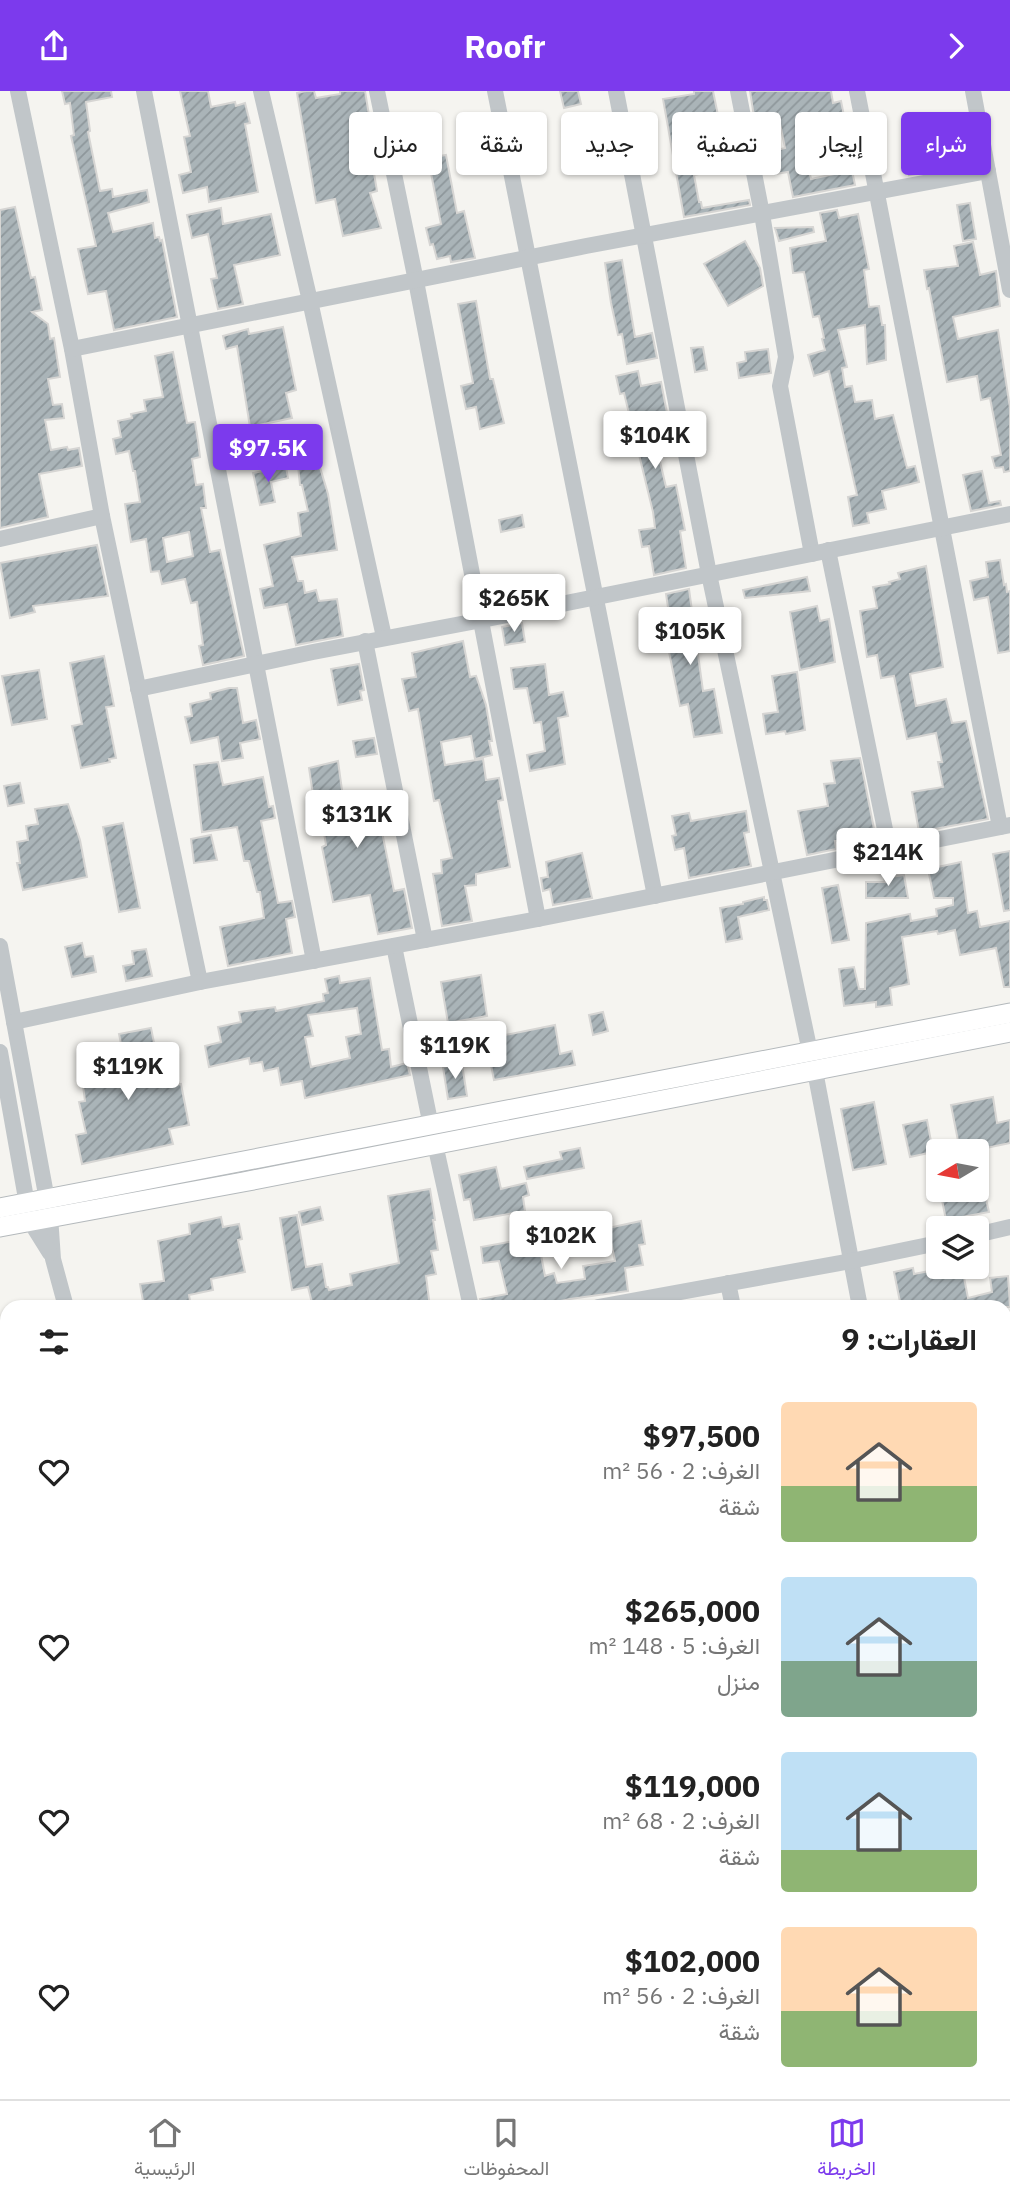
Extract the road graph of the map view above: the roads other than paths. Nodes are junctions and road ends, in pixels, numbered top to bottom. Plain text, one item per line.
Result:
1 (18, 91) edge
2 (145, 91) edge
3 (261, 91) edge
4 (377, 91) edge
5 (495, 91) edge
6 (616, 91) edge
7 (738, 91) edge
8 (857, 91) edge
9 (973, 91) edge
10 (977, 112) edge
11 (967, 175) edge
12 (989, 175) edge
13 (877, 192) junction
14 (762, 214) junction
15 (645, 236) junction
16 (530, 258) junction
17 (416, 281) junction
18 (1010, 290) edge
19 (310, 302) junction
20 (190, 326) junction
21 (72, 349) junction
22 (1010, 514) edge
23 (102, 516) junction
24 (941, 527) junction
25 (0, 539) edge
26 (820, 552) junction
27 (709, 574) junction
28 (595, 598) junction
29 (482, 621) junction
30 (384, 637) junction
31 (365, 642) junction
32 (257, 664) junction
33 (138, 689) junction
34 (1005, 826) edge
35 (889, 849) junction
36 (772, 871) junction
37 (655, 896) junction
38 (538, 919) junction
39 (425, 940) junction
40 (0, 946) edge
41 (394, 946) junction
42 (314, 961) junction
43 (200, 982) junction
44 (1010, 1013) edge
45 (14, 1022) junction
46 (1010, 1032) edge
47 (0, 1052) edge
48 (812, 1061) junction
49 (433, 1135) junction
50 (0, 1208) edge
51 (39, 1210) junction
52 (0, 1227) edge
53 (1010, 1227) edge
54 (989, 1232) edge
55 (926, 1245) edge
56 (851, 1261) junction
57 (729, 1283) junction
58 (64, 1300) edge
59 (469, 1300) edge
60 (645, 1300) edge
61 (732, 1300) edge
62 (859, 1300) edge

1 - 21 street
2 - 20 street
3 - 19 street
4 - 17 street
5 - 16 street
6 - 15 street
7 - 14 street
8 - 13 street
9 - 10 street
11 - 13 street
12 - 18 street
13 - 14 street
13 - 24 street
14 - 15 street
14 - 26 street
15 - 16 street
15 - 27 street
16 - 17 street
16 - 28 street
17 - 19 street
17 - 29 street
19 - 20 street
19 - 30 street
20 - 21 street
20 - 32 street
21 - 23 street
22 - 24 street
23 - 25 street
23 - 33 street
24 - 26 street
24 - 34 street
26 - 27 street
26 - 35 street
27 - 28 street
27 - 36 street
28 - 29 street
28 - 37 street
29 - 30 street
29 - 38 street
30 - 31 street
31 - 32 street
31 - 39 street
32 - 33 street
32 - 42 street
33 - 43 street
34 - 35 street
35 - 36 street
36 - 37 street
36 - 48 street
37 - 38 street
38 - 39 street
39 - 41 street
40 - 45 street
41 - 42 street
41 - 49 street
42 - 43 street
43 - 45 street
44 - 48 main road
45 - 51 street
46 - 48 main road
47 - 51 street
48 - 49 main road
48 - 56 street
49 - 51 main road
49 - 59 street
50 - 51 main road
51 - 52 main road
51 - 58 street
53 - 54 street
55 - 56 street
56 - 57 street
56 - 62 street
57 - 60 street
57 - 61 street

